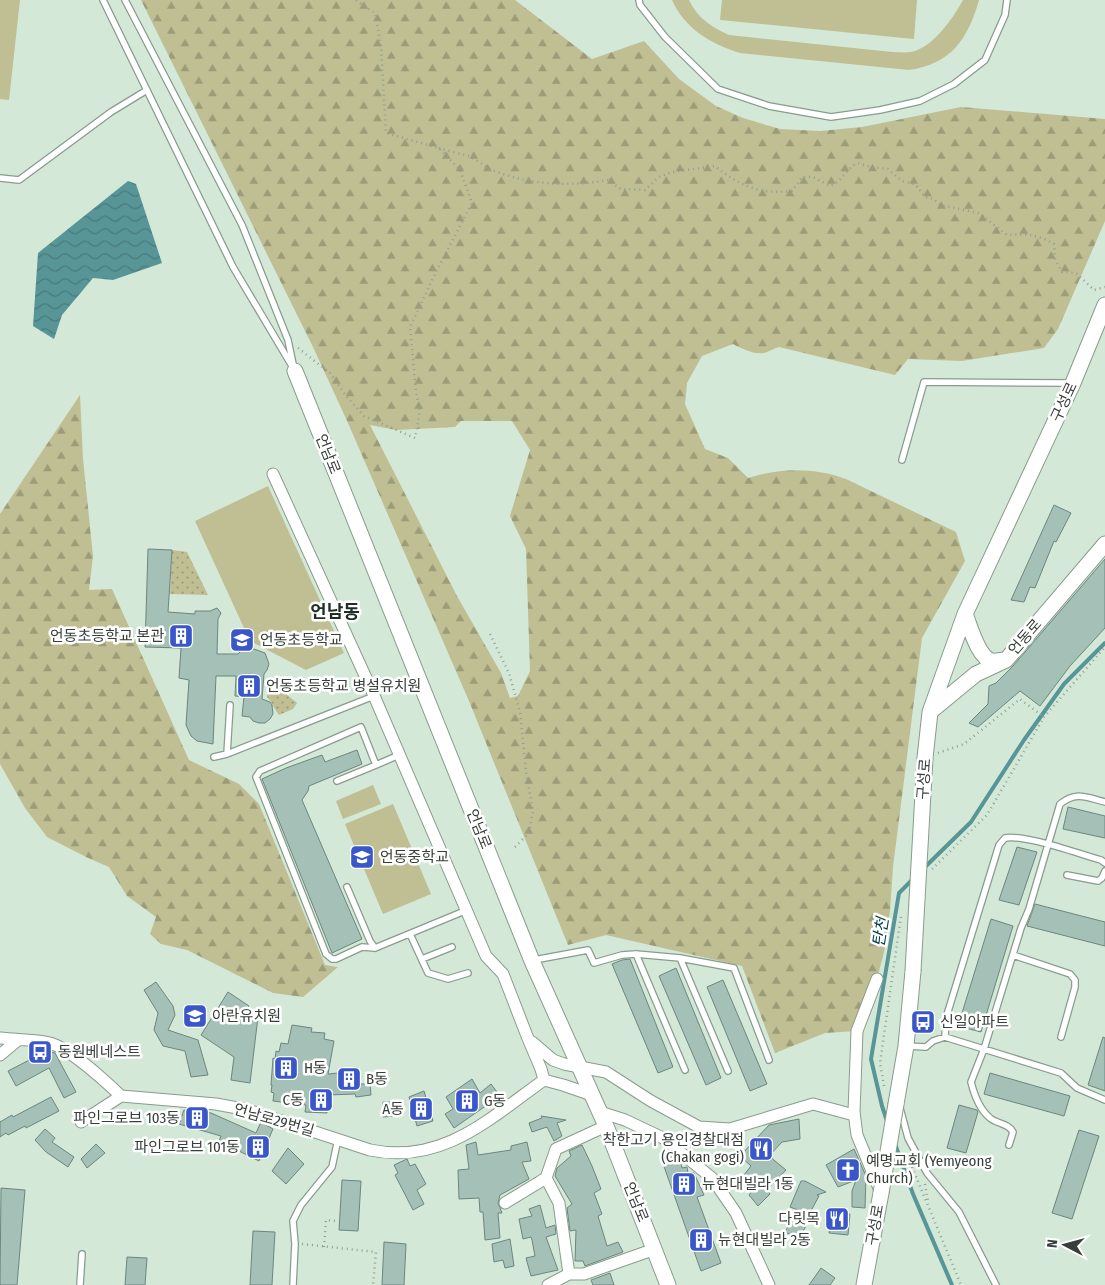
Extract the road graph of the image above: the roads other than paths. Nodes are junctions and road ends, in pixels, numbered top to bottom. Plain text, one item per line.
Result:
1 (103, 0) edge
2 (125, 0) edge
3 (639, 0) edge
4 (1007, 0) edge
5 (147, 90) junction
6 (0, 178) edge
7 (1105, 305) edge
8 (295, 371) junction
9 (1073, 383) junction
10 (902, 460) dead end
11 (273, 474) dead end
12 (1105, 544) edge
13 (965, 614) junction
14 (1006, 660) junction
15 (374, 696) junction
16 (230, 705) dead end
17 (930, 712) junction
18 (227, 754) junction
19 (400, 755) junction
20 (214, 757) dead end
21 (376, 765) junction
22 (337, 782) dead end
23 (1105, 802) edge
24 (1048, 845) junction
25 (1105, 864) edge
26 (1105, 871) edge
27 (1067, 875) dead end
28 (347, 887) dead end
29 (467, 910) junction
30 (410, 934) junction
31 (452, 947) dead end
32 (375, 948) junction
33 (636, 954) junction
34 (1013, 955) junction
35 (680, 958) junction
36 (422, 959) junction
37 (532, 961) junction
38 (468, 973) dead end
39 (877, 978) dead end
40 (526, 1036) junction
41 (945, 1036) junction
42 (1061, 1037) dead end
43 (0, 1038) edge
44 (18, 1040) junction
45 (906, 1046) junction
46 (984, 1049) junction
47 (0, 1055) edge
48 (769, 1060) dead end
49 (580, 1067) junction
50 (685, 1070) dead end
51 (728, 1071) dead end
52 (544, 1080) junction
53 (592, 1095) junction
54 (121, 1096) junction
55 (893, 1098) junction
56 (1105, 1100) edge
57 (854, 1115) junction
58 (603, 1119) junction
59 (81, 1122) dead end
60 (338, 1139) junction
61 (1009, 1145) dead end
62 (546, 1178) junction
63 (881, 1192) junction
64 (505, 1203) dead end
65 (654, 1249) junction
66 (82, 1254) dead end
67 (569, 1274) junction
68 (80, 1285) edge
69 (293, 1285) edge
70 (548, 1285) edge
71 (668, 1285) edge
72 (769, 1285) edge
73 (864, 1285) edge
74 (996, 1285) edge

1 - 5 lane
2 - 8 lane
3 - 4 lane
5 - 6 lane
5 - 8 lane
7 - 9 main road, 구성로
8 - 37 main road, 언남로
9 - 10 lane
9 - 13 main road, 구성로
11 - 15 street
12 - 14 main road, 언동로
13 - 14 main road
13 - 17 main road, 구성로
14 - 17 main road, 언동로
15 - 18 lane
15 - 19 street
16 - 18 lane
17 - 45 main road, 구성로, bridge
18 - 20 lane
19 - 21 lane
19 - 29 street
21 - 22 lane
21 - 32 lane
23 - 24 lane
24 - 25 lane
24 - 34 lane
24 - 41 lane
26 - 27 lane
28 - 32 lane
29 - 30 lane
29 - 40 street
30 - 32 lane
30 - 36 lane
31 - 36 lane
33 - 35 lane
33 - 37 lane
33 - 50 lane
34 - 42 lane
34 - 46 lane
35 - 48 lane
35 - 51 lane
36 - 38 lane
37 - 49 main road, 언남로
39 - 57 street
40 - 49 street
40 - 52 street
41 - 45 lane
41 - 46 lane
43 - 44 street
44 - 47 street
44 - 54 street
45 - 55 main road, 구성로
46 - 56 lane
46 - 61 lane
49 - 53 main road, 언남로
49 - 57 street
52 - 53 street
52 - 60 street, 언남로29번길
53 - 58 main road, 언남로
54 - 59 street
54 - 60 street, 언남로29번길
55 - 63 main road, 구성로, bridge
55 - 74 lane
57 - 63 street
58 - 62 street
58 - 65 main road, 언남로
58 - 72 street
60 - 69 lane
62 - 64 street
62 - 67 street
63 - 73 main road, 구성로
65 - 67 street
65 - 71 main road, 언남로
66 - 68 lane
67 - 70 street

